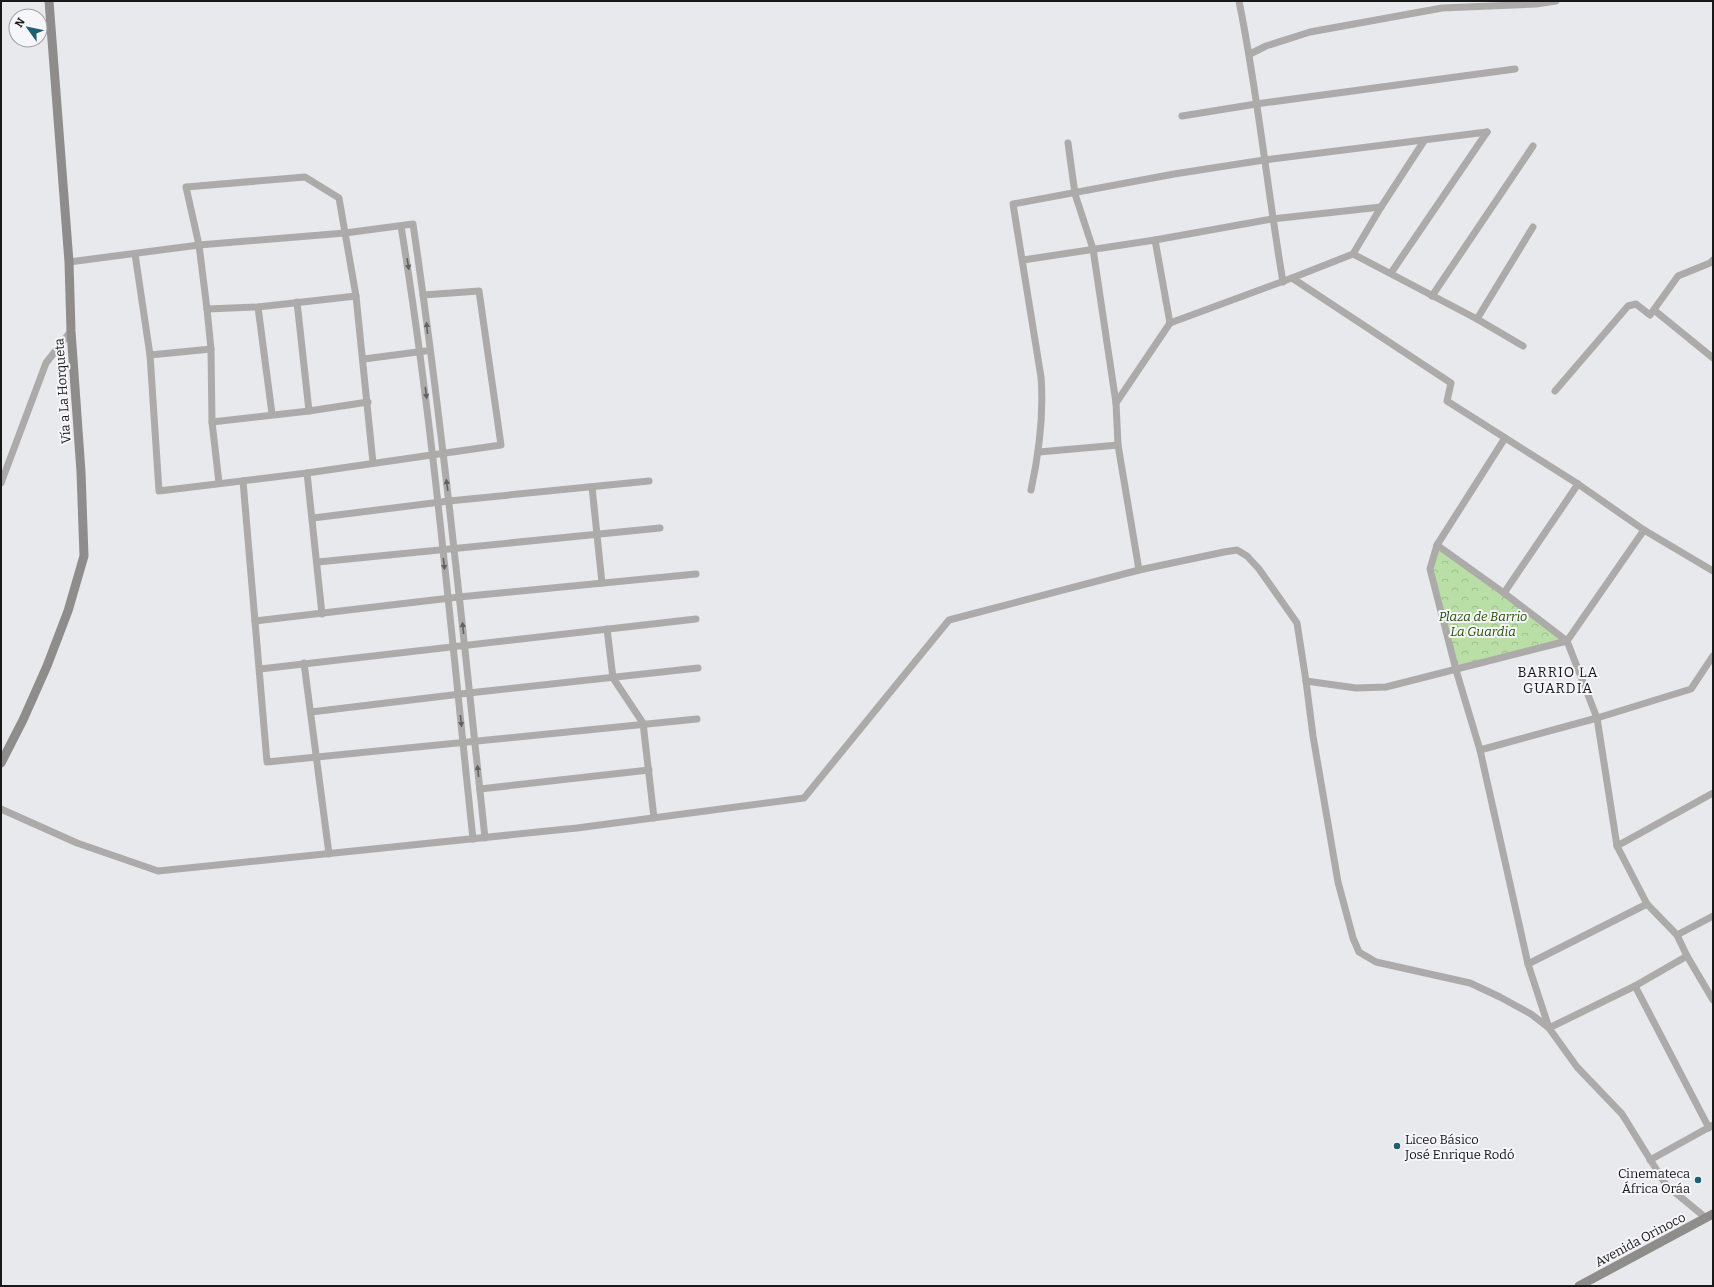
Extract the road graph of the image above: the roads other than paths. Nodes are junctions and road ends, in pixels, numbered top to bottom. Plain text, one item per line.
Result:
1 (49, 1) edge
2 (1239, 1) edge
3 (1556, 1) edge
4 (1250, 54) junction
5 (1515, 69) dead end
6 (1256, 104) junction
7 (1182, 116) dead end
8 (1424, 141) junction
9 (1068, 144) dead end
10 (1533, 146) dead end
11 (1264, 160) junction
12 (1075, 194) junction
13 (1381, 208) junction
14 (1272, 219) junction
15 (401, 226) junction
16 (1533, 227) dead end
17 (345, 233) junction
18 (1155, 240) junction
19 (199, 245) junction
20 (1093, 249) junction
21 (136, 254) junction
22 (1353, 254) junction
23 (1023, 260) junction
24 (1713, 260) edge
25 (69, 262) junction
26 (1391, 273) junction
27 (1292, 278) junction
28 (1282, 282) junction
29 (424, 295) junction
30 (356, 296) junction
31 (1432, 296) junction
32 (297, 302) junction
33 (258, 306) junction
34 (207, 309) junction
35 (1654, 310) junction
36 (1477, 319) junction
37 (1170, 323) junction
38 (71, 331) junction
39 (1523, 346) dead end
40 (211, 349) junction
41 (429, 350) junction
42 (420, 351) junction
43 (150, 355) junction
44 (1713, 358) edge
45 (364, 359) junction
46 (1555, 391) dead end
47 (368, 402) junction
48 (1116, 403) junction
49 (310, 411) junction
50 (272, 414) junction
51 (212, 422) junction
52 (1505, 438) junction
53 (1118, 445) junction
54 (1039, 452) junction
55 (442, 453) junction
56 (433, 454) junction
57 (373, 463) junction
58 (307, 473) junction
59 (243, 481) junction
60 (649, 481) dead end
61 (219, 483) junction
62 (1, 484) edge
63 (1578, 484) junction
64 (592, 486) junction
65 (1031, 490) dead end
66 (449, 501) junction
67 (437, 502) junction
68 (313, 518) junction
69 (660, 528) dead end
70 (1644, 530) junction
71 (598, 534) junction
72 (1437, 545) junction
73 (454, 548) junction
74 (442, 549) junction
75 (318, 562) junction
76 (1139, 570) junction
77 (1713, 571) edge
78 (696, 574) dead end
79 (602, 583) junction
80 (1504, 592) junction
81 (459, 597) junction
82 (448, 599) junction
83 (322, 614) junction
84 (696, 619) dead end
85 (255, 621) junction
86 (607, 630) junction
87 (1567, 641) junction
88 (464, 645) junction
89 (453, 646) junction
90 (1713, 656) edge
91 (304, 663) junction
92 (698, 668) dead end
93 (260, 669) junction
94 (1456, 670) junction
95 (613, 678) junction
96 (1306, 681) junction
97 (470, 693) junction
98 (458, 695) junction
99 (311, 712) junction
100 (1597, 718) junction
101 (697, 719) dead end
102 (642, 723) junction
103 (475, 741) junction
104 (463, 743) junction
105 (1480, 750) junction
106 (315, 758) junction
107 (1, 764) edge
108 (649, 770) junction
109 (480, 789) junction
110 (1713, 793) edge
111 (1, 809) edge
112 (654, 818) junction
113 (485, 838) junction
114 (473, 839) junction
115 (1617, 846) junction
116 (329, 854) junction
117 (1647, 904) junction
118 (1713, 916) edge
119 (1677, 935) junction
120 (1687, 956) junction
121 (1528, 964) junction
122 (1635, 986) junction
123 (1710, 987) edge
124 (1713, 1000) edge
125 (1549, 1028) junction
126 (1711, 1127) edge
127 (1650, 1160) junction
128 (1709, 1216) edge
129 (1579, 1286) edge

1 - 25 main road, Vía a La Horqueta
2 - 4 street
3 - 4 street
4 - 6 street
5 - 6 street
6 - 7 street
6 - 11 street
8 - 11 street
8 - 13 street
8 - 26 street
9 - 12 street
10 - 31 street
11 - 12 street
11 - 14 street
12 - 20 street
12 - 23 street
13 - 14 street
13 - 22 street
14 - 18 street
14 - 28 street
15 - 17 street
15 - 29 street
15 -> 42 street
16 - 36 street
17 - 19 street
17 - 19 street
17 - 30 street
18 - 20 street
18 - 37 street
19 - 21 street
19 - 34 street
20 - 23 street
20 - 48 street
21 - 25 street
21 - 43 street
22 - 26 street
22 - 27 street
23 - 54 street
24 - 35 street
25 - 38 main road, Vía a La Horqueta
26 - 31 street
27 - 28 street
27 - 52 street
28 - 37 street
41 -> 29 street
29 - 55 street
30 - 32 street
30 - 45 street
31 - 36 street
32 - 33 street
32 - 49 street
33 - 34 street
33 - 50 street
34 - 40 street
35 - 44 street
35 - 46 street
36 - 39 street
37 - 48 street
38 - 62 street
38 - 107 main road, Vía a La Horqueta
40 - 43 street
40 - 51 street
41 - 42 street
41 - 55 street
42 - 45 street
42 -> 56 street
43 - 61 street
45 - 47 street
47 - 49 street
47 - 57 street
48 - 53 street
49 - 50 street
50 - 51 street
51 - 61 street
52 - 63 street
52 - 72 street
53 - 54 street
53 - 76 street
54 - 65 street
55 - 56 street
66 -> 55 street
56 - 57 street
56 - 67 street
57 - 58 street
58 - 59 street
58 - 68 street
59 - 61 street
59 - 85 street
60 - 64 street
63 - 70 street
63 - 80 street
64 - 66 street
64 - 71 street
66 - 67 street
66 - 73 street
67 - 68 street
67 - 74 street
68 - 75 street
69 - 71 street
70 - 77 street
70 - 87 street
71 - 73 street
71 - 79 street
72 - 80 street
72 - 94 street
73 - 74 street
73 - 81 street
74 - 75 street
74 -> 82 street
75 - 83 street
76 - 96 street
76 - 112 street
78 - 79 street
79 - 81 street
80 - 87 street
81 - 82 street
88 -> 81 street
82 - 83 street
82 - 89 street
83 - 85 street
84 - 86 street
85 - 93 street
86 - 88 street
86 - 95 street
87 - 94 street
87 - 100 street
88 - 89 street
88 - 97 street
89 - 91 street
89 - 98 street
90 - 100 street
91 - 93 street
91 - 99 street
92 - 95 street
93 - 106 street
94 - 96 street
94 - 105 street
95 - 97 street
95 - 102 street
96 - 125 street
97 - 98 street
97 - 103 street
98 - 99 street
98 -> 104 street
99 - 106 street
100 - 105 street
100 - 115 street
101 - 102 street
102 - 103 street
102 - 108 street
103 - 104 street
109 -> 103 street
104 - 106 street
104 - 114 street
105 - 121 street
106 - 116 street
108 - 109 street
108 - 112 street
109 - 113 street
110 - 115 street
111 - 116 street
112 - 113 street
113 - 114 street
114 - 116 street
115 - 117 street
117 - 119 street
117 - 121 street
118 - 119 street
119 - 120 street
120 - 122 street
120 - 123 street
121 - 125 street
122 - 125 street
122 - 126 street
123 - 124 street
125 - 127 street
126 - 127 street
127 - 128 street
128 - 129 main road, Avenida Orinoco

